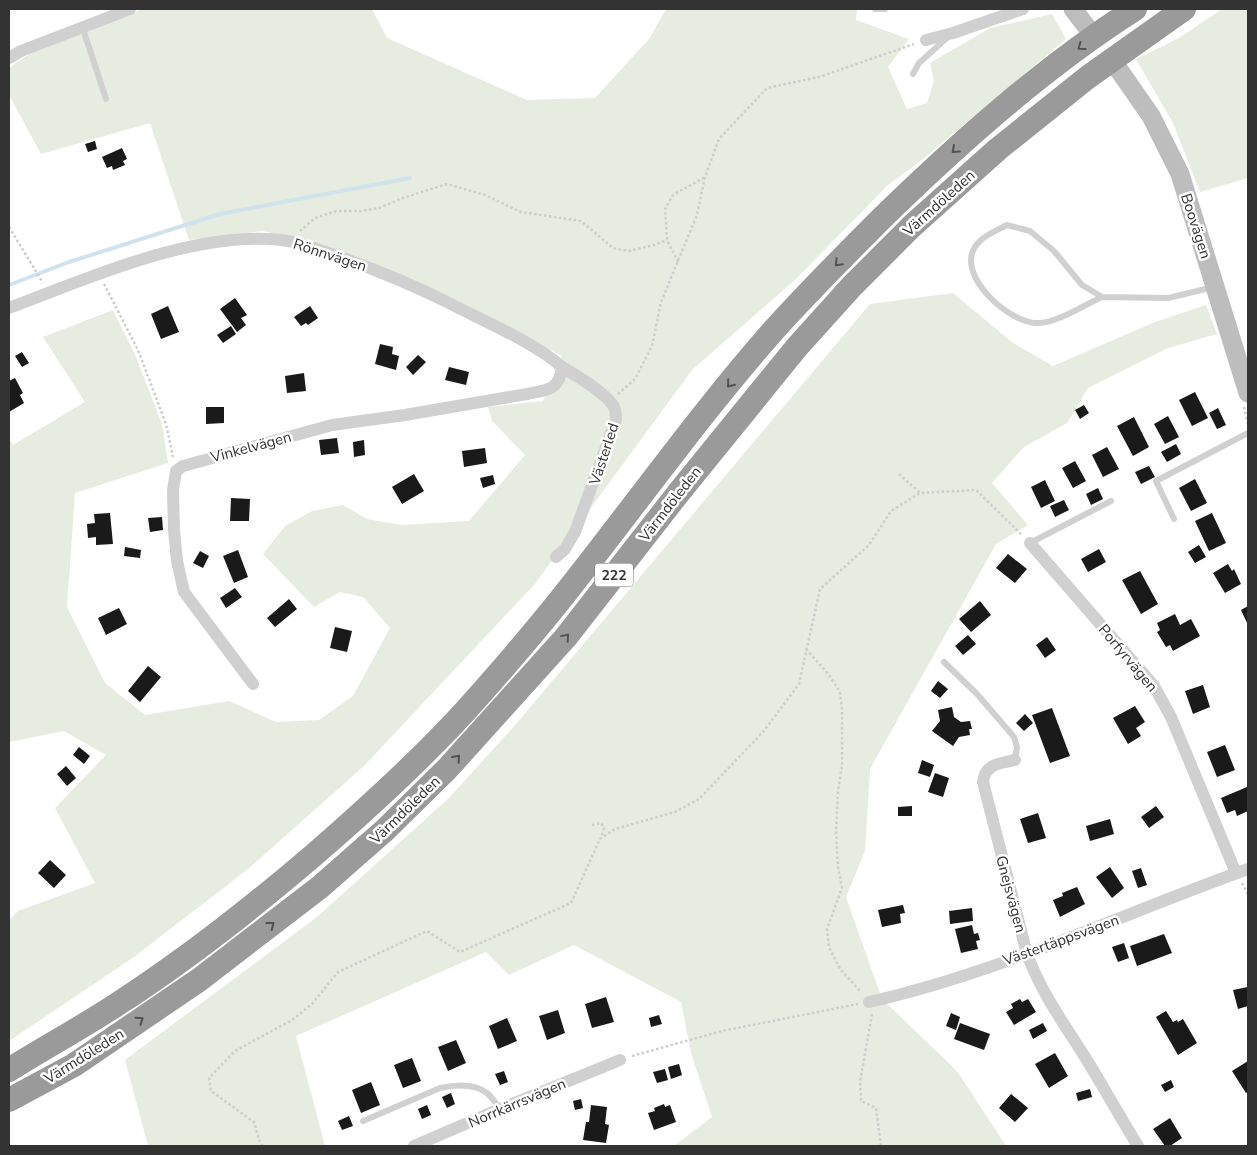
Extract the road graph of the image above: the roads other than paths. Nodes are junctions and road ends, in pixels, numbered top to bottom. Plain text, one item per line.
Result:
1 (130, 9) edge
2 (875, 9) edge
3 (885, 9) edge
4 (1024, 9) edge
5 (1073, 9) edge
6 (1135, 9) edge
7 (1184, 9) edge
8 (82, 26) junction
9 (1086, 26) dead end
10 (953, 33) junction
11 (926, 40) road end
12 (9, 58) edge
13 (1119, 70) dead end
14 (913, 74) dead end
15 (106, 99) dead end
16 (1215, 287) junction
17 (1102, 296) junction
18 (9, 308) edge
19 (562, 367) junction
20 (1248, 392) edge
21 (1248, 433) edge
22 (1111, 501) dead end
23 (1174, 519) dead end
24 (1030, 544) joint
25 (556, 557) dead end
26 (944, 662) dead end
27 (253, 684) dead end
28 (1015, 760) joint
29 (1242, 871) edge
30 (1027, 954) junction
31 (869, 1002) road end
32 (620, 1060) road end
33 (9, 1070) edge
34 (9, 1100) edge
35 (500, 1109) junction
36 (363, 1120) dead end
37 (414, 1146) edge
38 (1138, 1146) edge

1 - 8 street
2 - 3 lane
4 - 10 street
5 - 9 street
6 -> 33 highway, Värmdöleden / 222
34 -> 7 highway, Värmdöleden / 222
8 - 12 street
8 - 15 lane
10 - 11 street
10 - 14 lane
13 - 16 street, Boovägen
16 - 17 lane
16 - 20 street, Boovägen
17 - 17 lane
18 - 19 street, Rönnvägen
19 - 25 street, Västerled
19 - 27 street, Vinkelvägen
21 - 23 lane
22 - 24 lane
24 - 29 street, Porfyrvägen
26 - 28 lane, Gnejsvägen
28 - 30 street, Gnejsvägen
29 - 30 street, Västertäppsvägen
30 - 31 street, Västertäppsvägen
30 - 38 street, Gnejsvägen
32 - 35 street, Norrkärrsvägen
35 - 36 lane
35 - 37 street, Norrkärrsvägen

